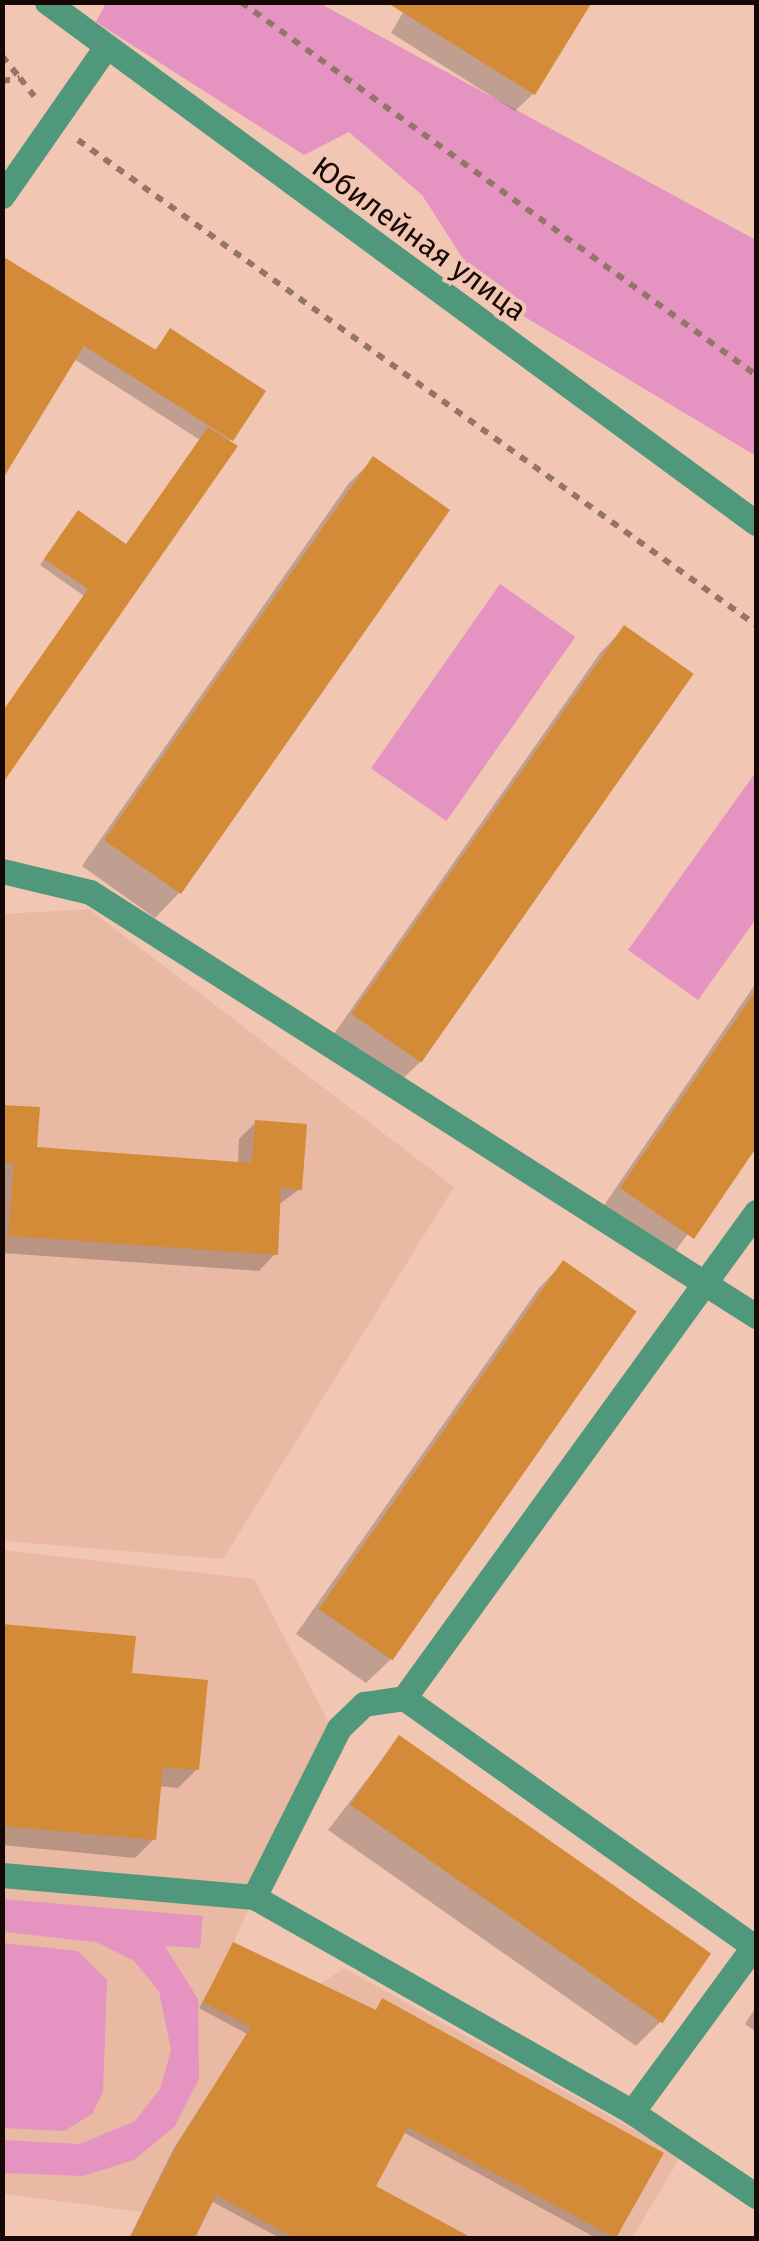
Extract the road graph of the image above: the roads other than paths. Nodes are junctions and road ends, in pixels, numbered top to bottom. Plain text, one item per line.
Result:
1 (48, 2) edge
2 (104, 50) junction
3 (2, 196) edge
4 (756, 523) edge
5 (2, 871) edge
6 (756, 1212) edge
7 (704, 1283) junction
8 (756, 1316) edge
9 (404, 1698) junction
10 (2, 1875) edge
11 (254, 1897) junction
12 (755, 1945) edge
13 (632, 2112) junction
14 (756, 2196) edge

1 - 2 street, Юбилейная улица
2 - 3 street
2 - 4 street, Юбилейная улица
5 - 7 street
6 - 7 street
7 - 8 street
7 - 9 street
9 - 11 street
9 - 12 street
10 - 11 street
11 - 13 street
12 - 13 street
13 - 14 street

